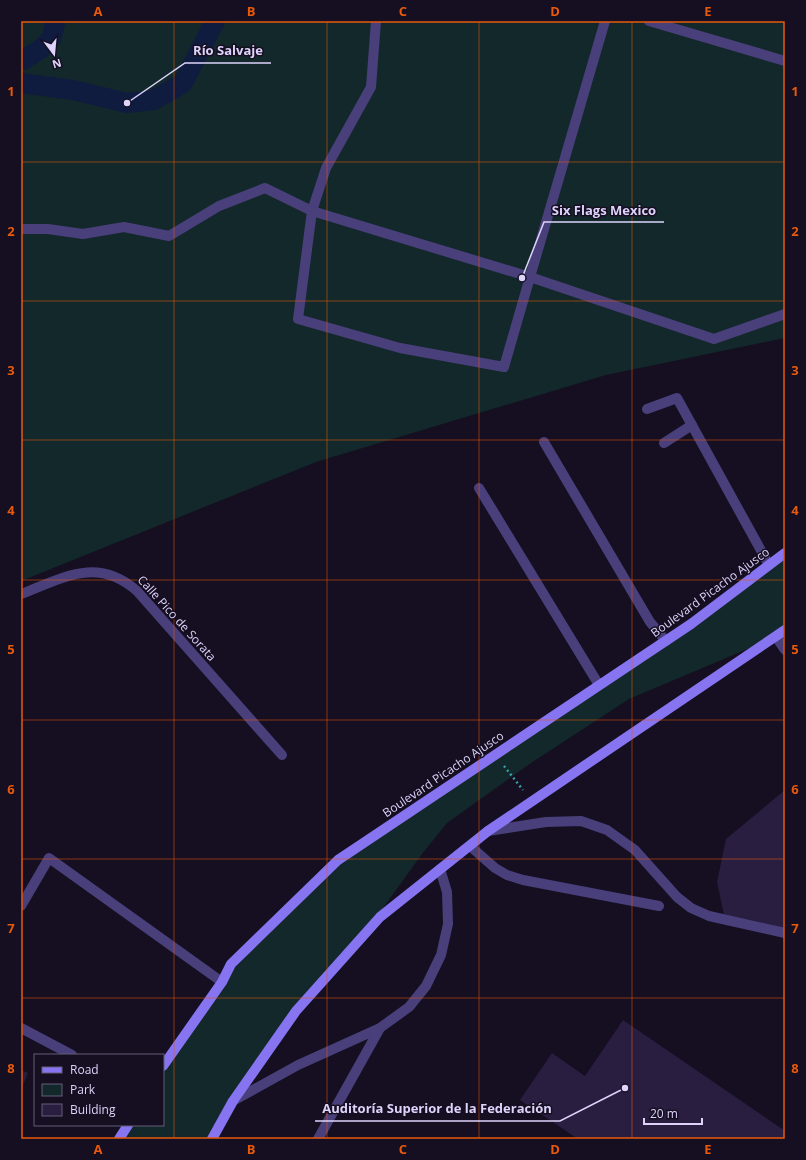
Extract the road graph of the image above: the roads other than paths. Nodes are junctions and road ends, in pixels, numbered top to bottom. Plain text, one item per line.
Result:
1 (376, 21) edge
2 (605, 21) edge
3 (649, 21) edge
4 (785, 61) edge
5 (312, 211) junction
6 (21, 229) edge
7 (530, 277) junction
8 (785, 314) edge
9 (648, 409) dead end
10 (692, 425) junction
11 (544, 442) dead end
12 (664, 443) dead end
13 (479, 488) dead end
14 (785, 553) edge
15 (769, 565) junction
16 (21, 594) edge
17 (785, 630) edge
18 (776, 637) junction
19 (666, 641) junction
20 (785, 650) edge
21 (599, 685) junction
22 (282, 755) dead end
23 (488, 831) junction
24 (470, 846) junction
25 (440, 869) junction
26 (21, 906) edge
27 (659, 906) dead end
28 (785, 933) edge
29 (222, 982) junction
30 (21, 1028) edge
31 (380, 1028) junction
32 (70, 1054) edge
33 (164, 1065) edge
34 (233, 1101) junction
35 (127, 1126) edge
36 (119, 1139) edge
37 (212, 1139) edge
38 (318, 1139) edge

1 - 5 street
2 - 7 street
3 - 4 street
5 - 6 street
5 - 7 street
5 - 7 street
7 - 8 street
9 - 10 street
10 - 12 street
10 - 15 street
11 - 19 street
13 - 21 street
14 - 15 main road, Boulevard Picacho Ajusco
15 - 19 main road, Boulevard Picacho Ajusco
16 - 22 street, Calle Pico de Sorata
17 - 18 main road
18 - 20 street
18 - 23 main road
19 - 21 main road, Boulevard Picacho Ajusco
21 - 29 main road, Boulevard Picacho Ajusco
23 - 24 main road
23 - 28 street
24 - 25 main road
24 - 27 street
25 - 31 street
25 - 34 main road
26 - 29 street
29 - 33 main road, Boulevard Picacho Ajusco
30 - 32 street
31 - 34 street
31 - 38 street
34 - 37 main road
35 - 36 main road

